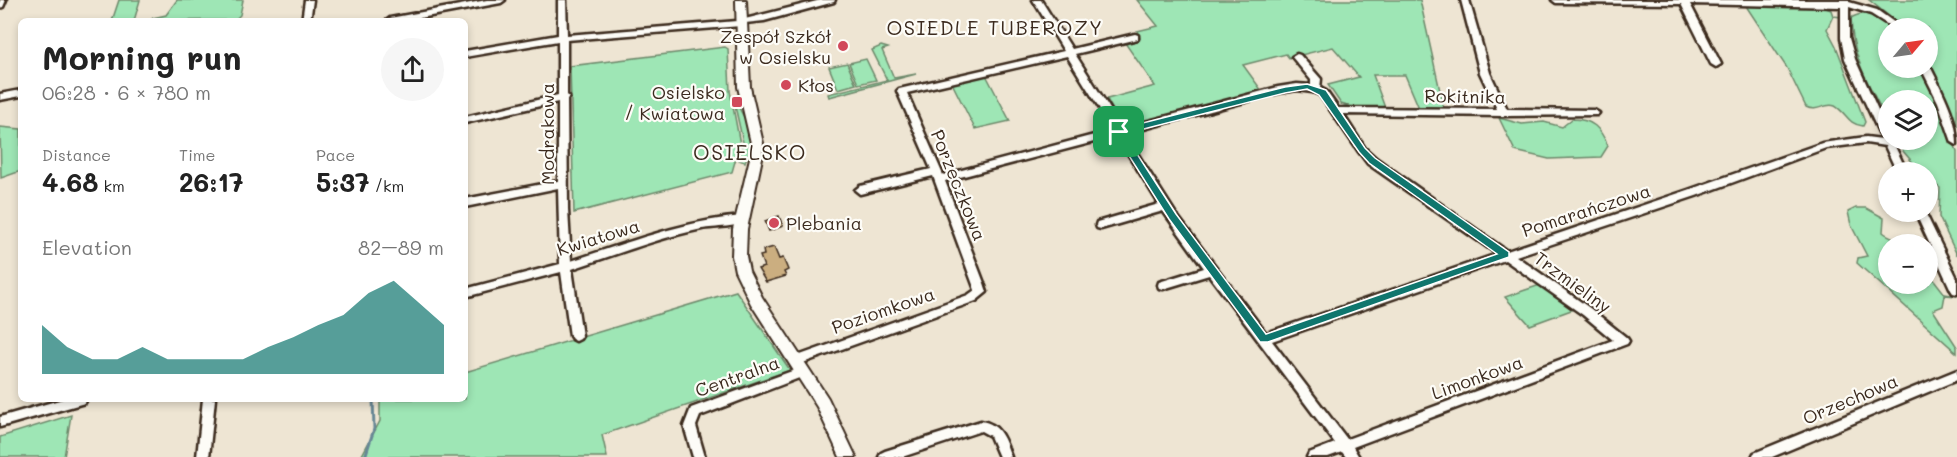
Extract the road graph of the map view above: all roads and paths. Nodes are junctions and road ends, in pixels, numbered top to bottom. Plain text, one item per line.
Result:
1 (2, 0) edge
2 (309, 0) edge
3 (499, 0) edge
4 (562, 0) edge
5 (741, 0) edge
6 (831, 0) edge
7 (1037, 0) edge
8 (1465, 0) edge
9 (1556, 0) edge
10 (1741, 1) edge
11 (1684, 2) junction
12 (1845, 2) edge
13 (0, 5) edge
14 (306, 18) edge
15 (406, 18) edge
16 (1885, 18) edge
17 (741, 22) junction
18 (1135, 37) dead end
19 (563, 38) junction
20 (1069, 52) junction
21 (468, 54) edge
22 (1297, 57) dead end
23 (1716, 64) dead end
24 (1932, 78) edge
25 (1311, 87) junction
26 (18, 94) edge
27 (0, 97) edge
28 (564, 97) junction
29 (1335, 111) junction
30 (1504, 113) junction
31 (1594, 113) dead end
32 (468, 119) edge
33 (1878, 121) edge
34 (1119, 132) junction
35 (1878, 142) edge
36 (1957, 142) edge
37 (939, 175) junction
38 (564, 183) junction
39 (860, 190) dead end
40 (468, 202) edge
41 (1165, 206) junction
42 (741, 220) junction
43 (1925, 222) edge
44 (1101, 225) dead end
45 (1506, 255) junction
46 (1938, 256) edge
47 (1941, 256) junction
48 (566, 267) junction
49 (1211, 270) junction
50 (1163, 285) dead end
51 (1957, 290) edge
52 (468, 291) edge
53 (981, 292) joint
54 (576, 336) dead end
55 (1264, 339) junction
56 (1623, 341) joint
57 (800, 367) junction
58 (1957, 375) edge
59 (70, 402) edge
60 (209, 402) edge
61 (0, 422) edge
62 (1344, 445) junction
63 (203, 457) edge
64 (699, 457) edge
65 (848, 457) edge
66 (885, 457) edge
67 (1005, 457) edge
68 (1313, 457) edge
69 (1353, 457) edge
70 (1758, 457) edge

1 - 13 street
2 - 14 street
3 - 15 street
4 - 19 street, Modrakowa
5 - 17 street, Centralna
6 - 17 street
7 - 20 street
8 - 30 street
9 - 11 street
10 - 11 street
10 - 12 street
11 - 23 street
12 - 16 street
12 - 33 street
17 - 19 street
17 - 42 street, Centralna
18 - 20 street
19 - 21 street
19 - 28 street, Modrakowa
20 - 34 street
20 - 37 street, Porzeczkowa
22 - 25 street, Trzmieliny
24 - 36 street
25 - 29 street, Trzmieliny
25 - 34 street
26 - 27 street
28 - 32 street
28 - 38 street, Modrakowa
29 - 30 street, Rokitnika
29 - 45 street, Trzmieliny
30 - 31 street, Rokitnika
34 - 37 street
34 - 41 street
35 - 45 street, Pomarańczowa
37 - 39 street
37 - 53 street, Porzeczkowa
38 - 40 street
38 - 48 street, Modrakowa
41 - 44 street
41 - 49 street
42 - 48 street, Kwiatowa
42 - 57 street, Centralna
43 - 47 street
45 - 55 street, Pomarańczowa
45 - 56 street, Trzmieliny
46 - 47 street
47 - 51 street
48 - 52 street, Kwiatowa
48 - 54 street, Modrakowa
49 - 50 street
49 - 55 street
53 - 57 street, Poziomkowa
55 - 62 street
56 - 62 street, Limonkowa
57 - 64 street, Centralna
57 - 65 street, Centralna
58 - 70 street, Orzechowa
59 - 61 street
60 - 63 street
62 - 68 street, Limonkowa
62 - 69 street
66 - 67 street

